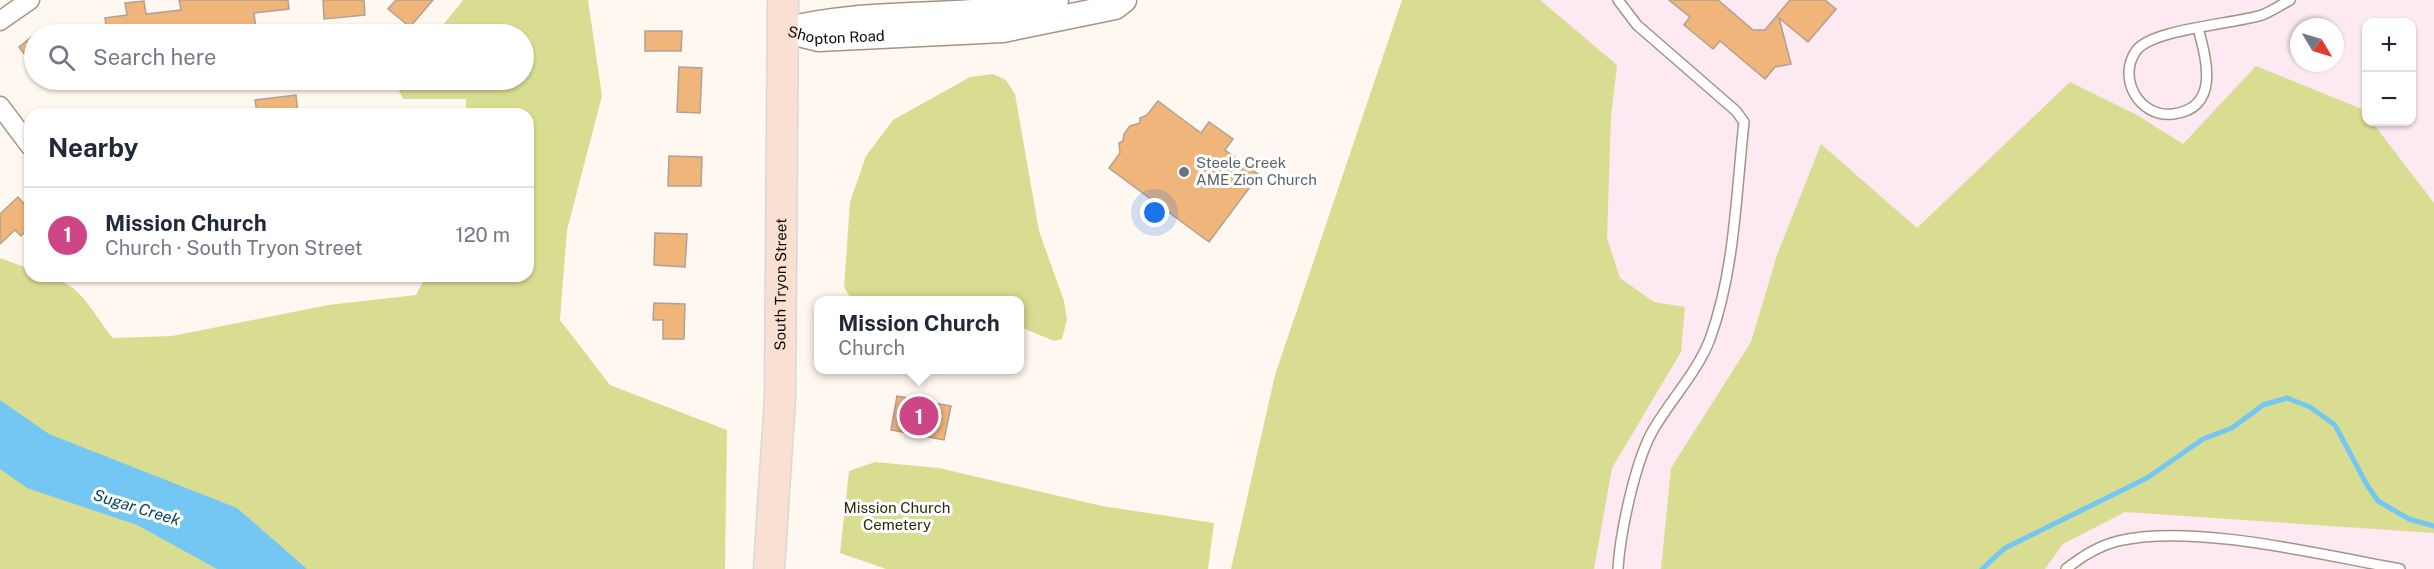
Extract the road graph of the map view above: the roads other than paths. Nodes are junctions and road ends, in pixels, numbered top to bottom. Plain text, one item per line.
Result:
1 (30, 0) edge
2 (783, 0) edge
3 (1056, 0) edge
4 (1124, 0) edge
5 (1618, 0) edge
6 (2290, 0) edge
7 (0, 21) edge
8 (2198, 28) junction
9 (783, 30) junction
10 (0, 106) edge
11 (24, 138) edge
12 (769, 569) edge
13 (1618, 569) edge
14 (2066, 569) edge
15 (2400, 569) edge

1 - 7 street
2 - 9 main road, South Tryon Street
3 - 9 street, Shopton Road
4 - 9 street, Shopton Road
5 - 13 lane
6 - 8 lane
8 - 8 lane
9 - 12 main road, South Tryon Street
10 - 11 street
14 - 15 lane

